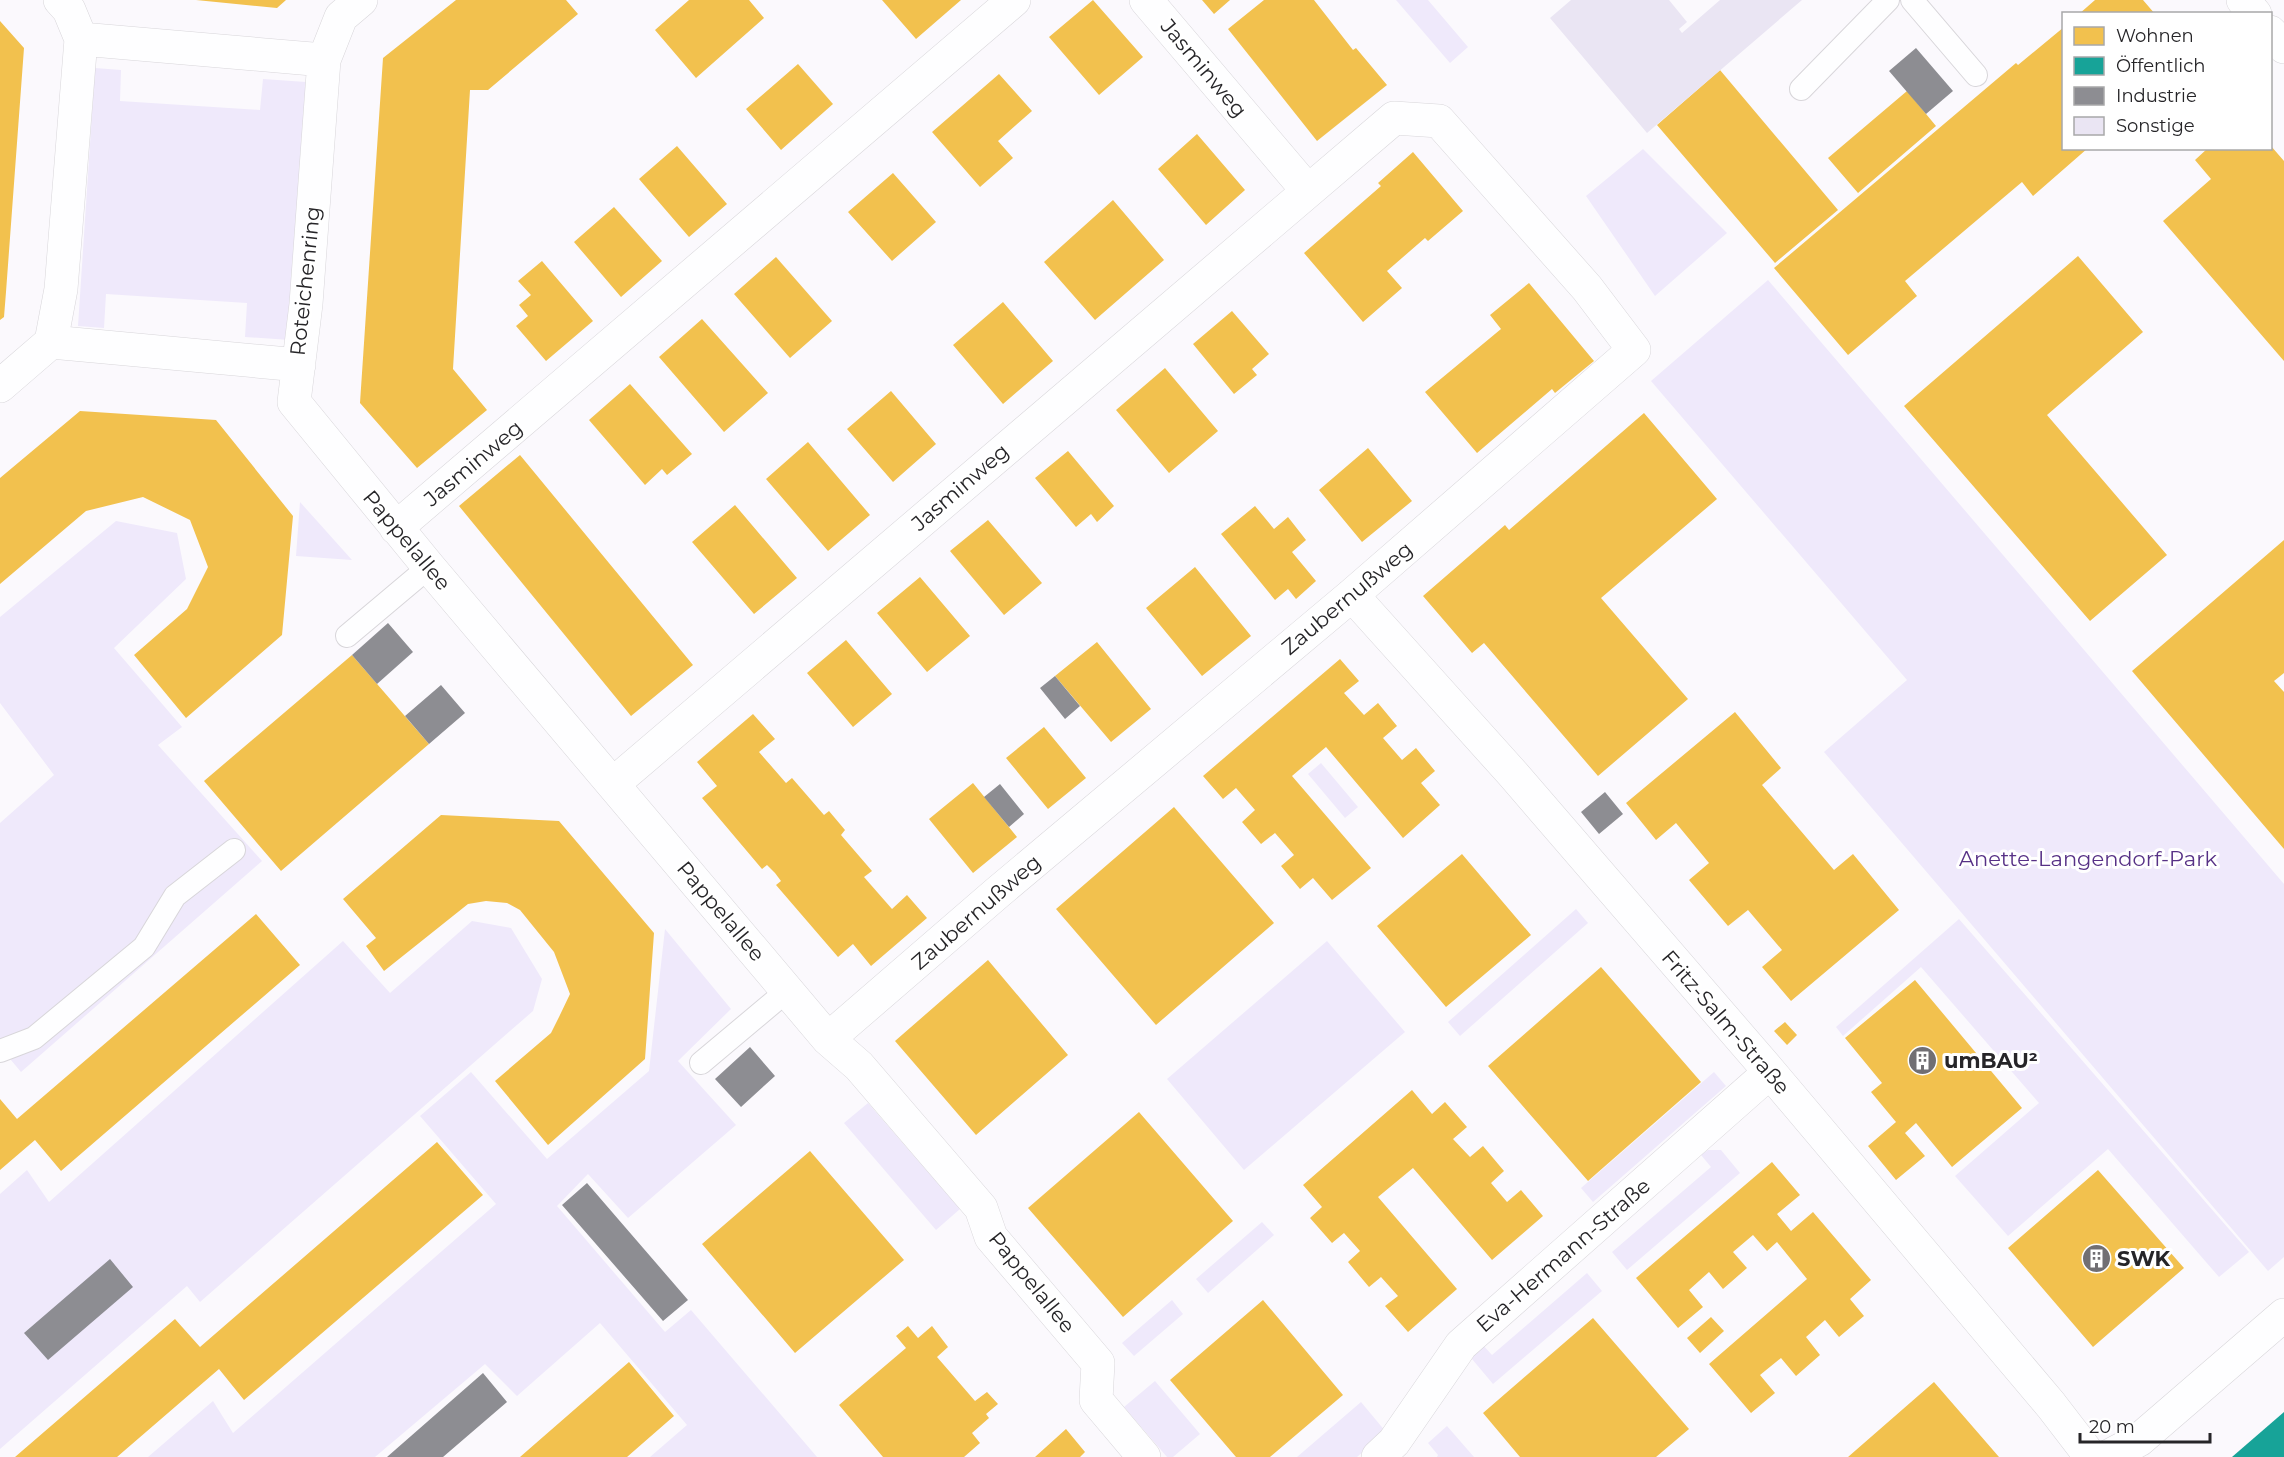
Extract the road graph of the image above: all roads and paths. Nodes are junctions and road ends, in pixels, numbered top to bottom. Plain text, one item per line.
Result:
1 (60, 0) edge
2 (361, 0) edge
3 (1014, 0) edge
4 (1146, 0) edge
5 (1888, 0) edge
6 (1912, 0) edge
7 (2244, 0) edge
8 (2253, 12) edge
9 (2272, 33) edge
10 (81, 39) junction
11 (2284, 47) edge
12 (324, 60) junction
13 (1976, 75) dead end
14 (1801, 89) dead end
15 (1439, 121) joint
16 (1308, 190) junction
17 (51, 342) junction
18 (299, 365) junction
19 (0, 386) edge
20 (396, 528) junction
21 (429, 567) junction
22 (1352, 595) junction
23 (347, 636) dead end
24 (613, 784) junction
25 (234, 850) dead end
26 (788, 990) junction
27 (828, 1038) junction
28 (0, 1051) edge
29 (701, 1063) dead end
30 (1770, 1072) junction
31 (2284, 1315) edge
32 (1144, 1457) edge
33 (1378, 1457) edge
34 (2091, 1457) edge
35 (2107, 1457) edge

1 - 10 street
2 - 12 street, Roteichenring
3 - 20 street, Jasminweg
4 - 16 street, Jasminweg
5 - 14 lane
6 - 13 lane
7 - 8 street
9 - 11 street
10 - 12 street
10 - 17 street
12 - 18 street, Roteichenring
15 - 16 street, Jasminweg
15 - 22 street, Zaubernußweg
16 - 24 street, Jasminweg
17 - 18 street, Roteichenring
17 - 19 street
18 - 20 street, Pappelallee
20 - 21 street, Pappelallee
21 - 23 lane
21 - 24 street, Pappelallee
22 - 27 street, Zaubernußweg
22 - 30 street, Fritz-Salm-Straße
24 - 26 street, Pappelallee
25 - 28 lane
26 - 27 street, Pappelallee
26 - 29 lane
27 - 32 street, Pappelallee
30 - 33 street, Eva-Hermann-Straße
30 - 34 street, Fritz-Salm-Straße
31 - 35 street

